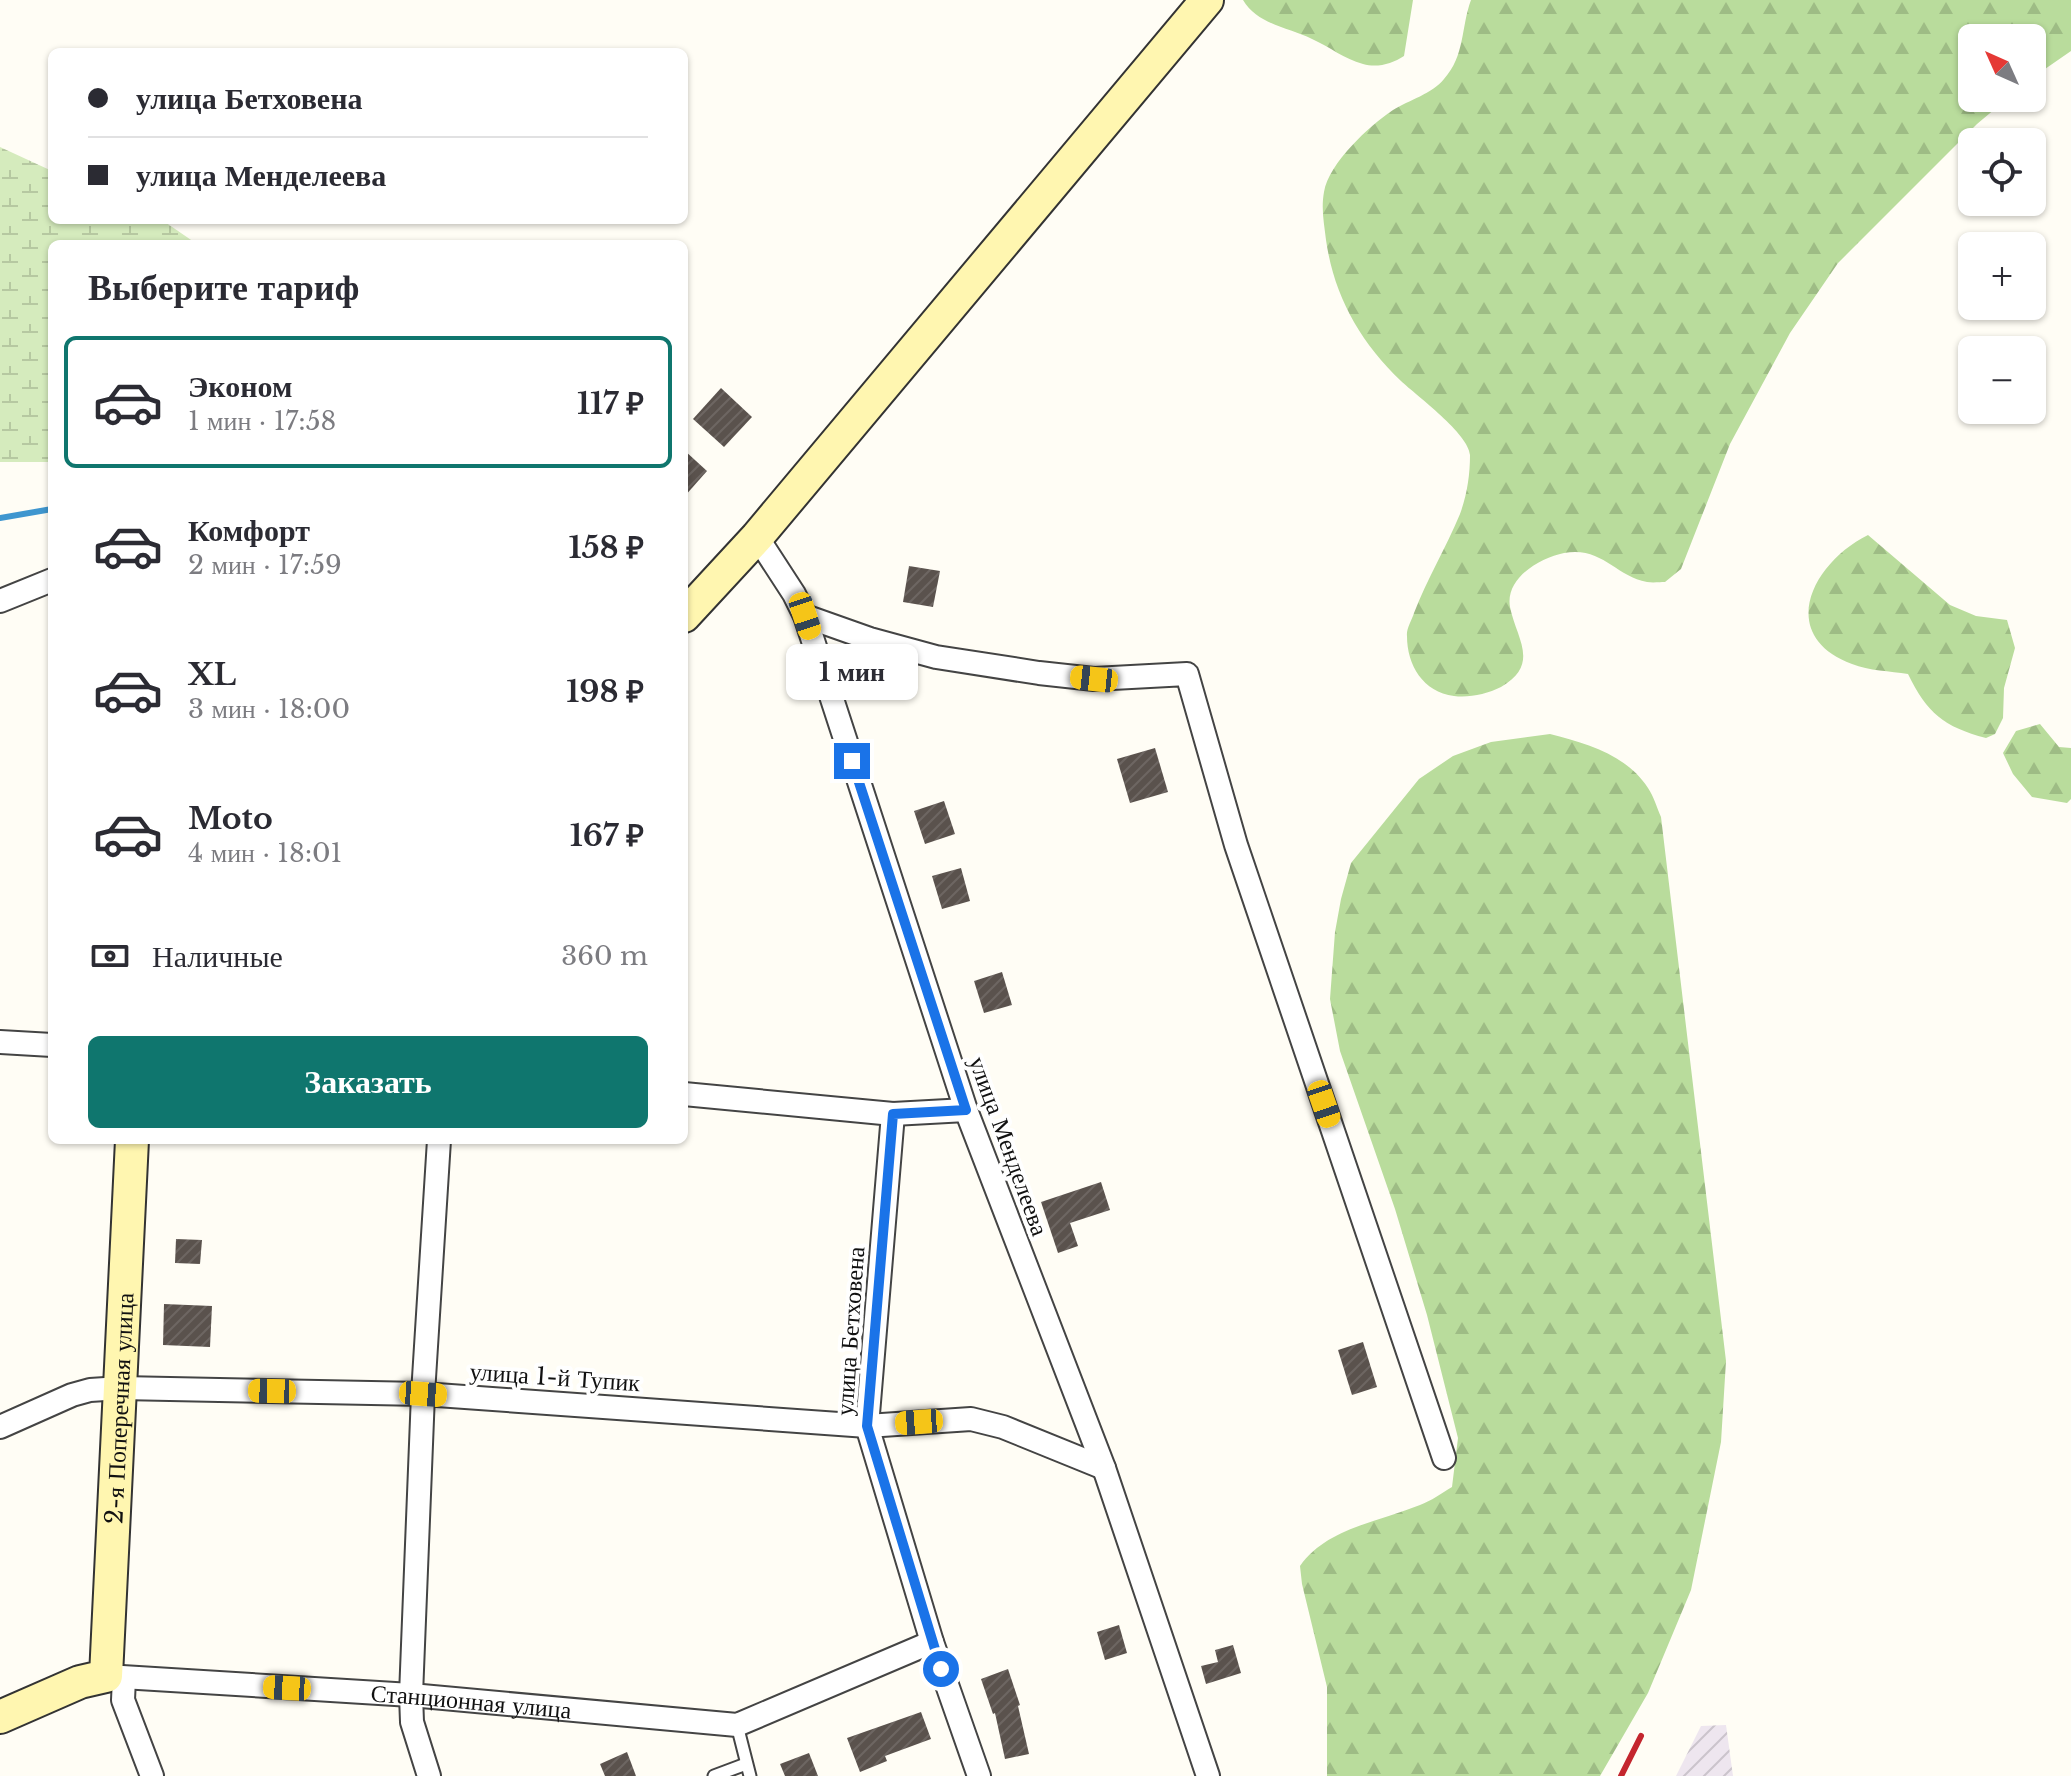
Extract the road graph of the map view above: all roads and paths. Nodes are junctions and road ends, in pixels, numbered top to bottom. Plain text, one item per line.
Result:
1 (1207, 0) edge
2 (757, 537) junction
3 (48, 582) edge
4 (0, 601) edge
5 (688, 612) edge
6 (805, 616) junction
7 (0, 1042) edge
8 (48, 1045) edge
9 (688, 1094) edge
10 (966, 1110) junction
11 (893, 1114) junction
12 (132, 1144) edge
13 (439, 1144) edge
14 (121, 1388) junction
15 (423, 1394) junction
16 (867, 1426) junction
17 (0, 1427) edge
18 (1444, 1458) dead end
19 (1104, 1468) junction
20 (932, 1642) junction
21 (115, 1677) junction
22 (411, 1695) junction
23 (0, 1717) edge
24 (737, 1725) junction
25 (748, 1770) edge
26 (152, 1776) edge
27 (429, 1776) edge
28 (714, 1776) edge
29 (979, 1776) edge
30 (1208, 1776) edge

1 - 2 street
2 - 5 street
2 - 6 street, улица Менделеева
3 - 4 street
6 - 10 street, улица Менделеева
6 - 18 street
7 - 8 street
9 - 11 street
10 - 11 street
10 - 19 street, улица Менделеева
11 - 16 street, улица Бетховена
12 - 14 street, 2-я Поперечная улица
13 - 15 street
14 - 15 street, улица 1-й Тупик
14 - 17 street, улица 1-й Тупик
14 - 21 street, 2-я Поперечная улица
15 - 16 street, улица 1-й Тупик
15 - 22 street
16 - 19 street, улица 1-й Тупик
16 - 20 street, улица Бетховена
19 - 30 street, улица Менделеева
20 - 24 street, Станционная улица
20 - 29 street, улица Бетховена
21 - 22 street, Станционная улица
21 - 23 street, Станционная улица
21 - 26 street, 2-я Поперечная улица
22 - 24 street, Станционная улица
22 - 27 street
24 - 25 lane
25 - 28 lane

